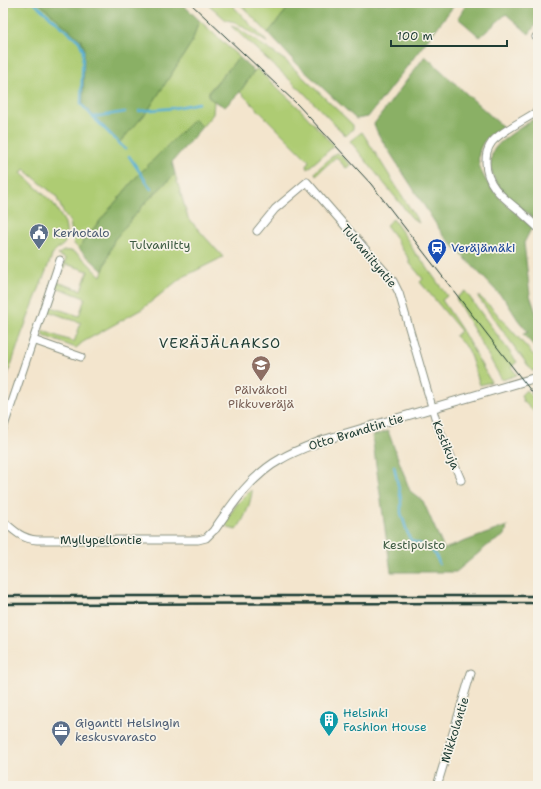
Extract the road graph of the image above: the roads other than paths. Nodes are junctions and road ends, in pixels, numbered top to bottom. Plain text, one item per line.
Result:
1 (538, 111) edge
2 (538, 228) edge
3 (257, 231) dead end
4 (60, 260) dead end
5 (33, 340) junction
6 (81, 357) dead end
7 (538, 377) edge
8 (432, 409) junction
9 (3, 429) edge
10 (461, 480) dead end
11 (3, 521) edge
12 (215, 529) joint
13 (206, 538) joint
14 (471, 673) dead end
15 (438, 786) edge

1 - 2 street
3 - 8 street, Tulvaniityntie
4 - 5 street
5 - 6 street
5 - 9 street
7 - 8 street, Otto Brandtin tie
8 - 10 street, Kestikuja
8 - 12 street, Otto Brandtin tie
11 - 13 street, Myllypellontie
12 - 13 street, Otto Brandtin tie
14 - 15 street, Mikkolantie

